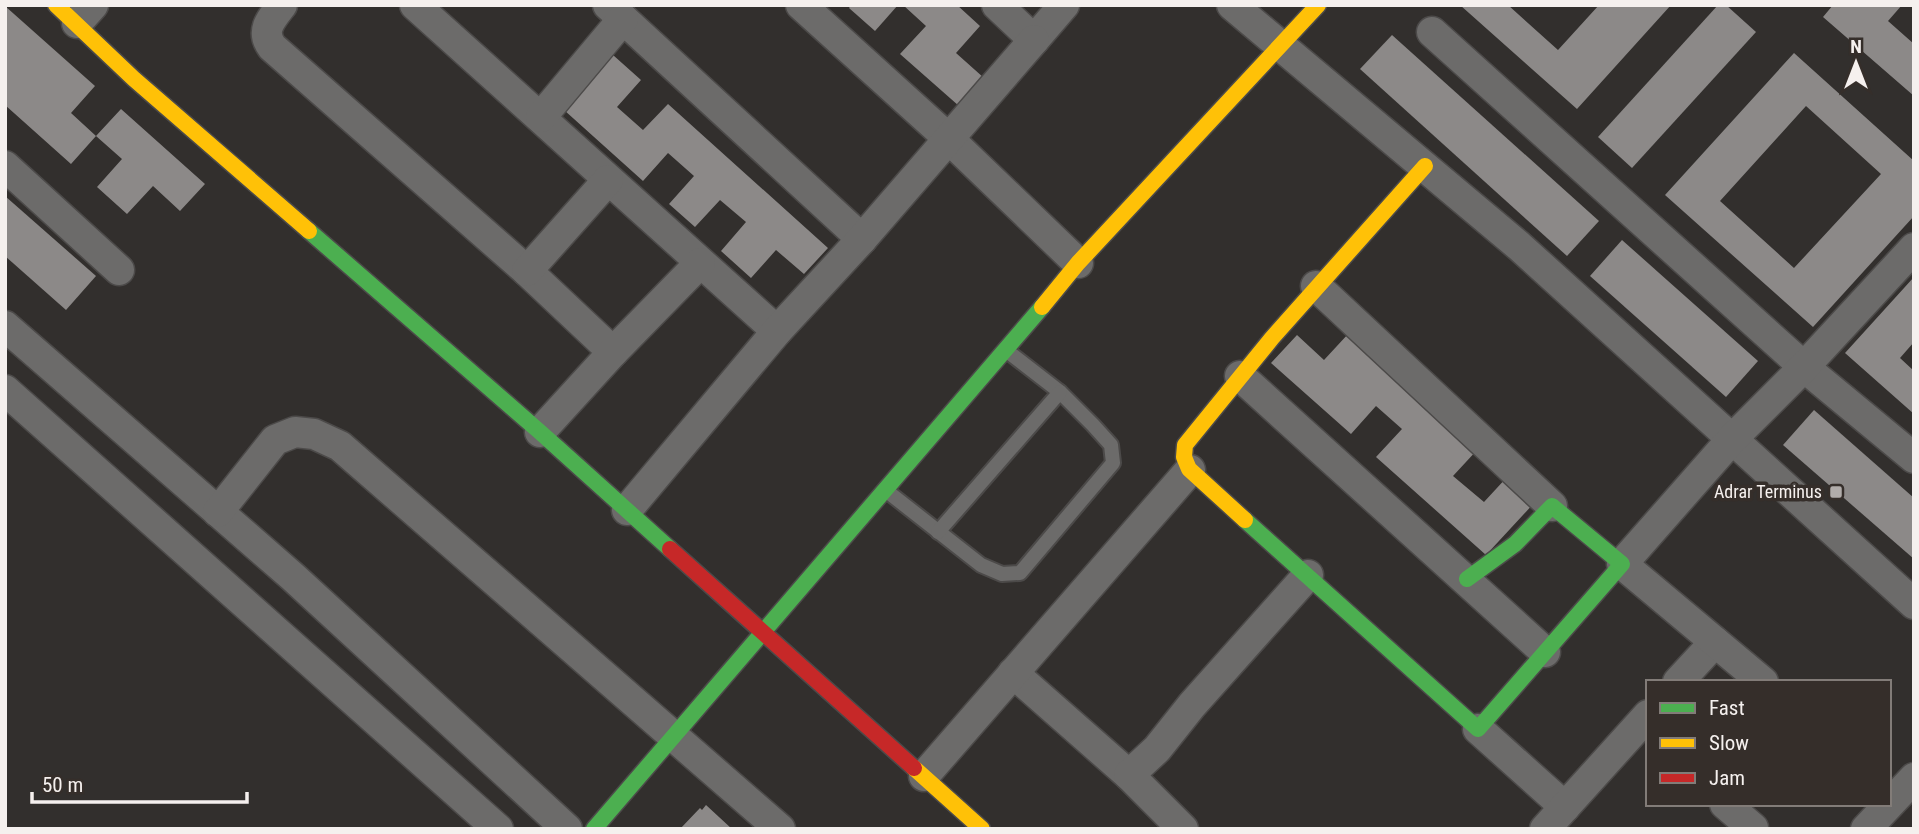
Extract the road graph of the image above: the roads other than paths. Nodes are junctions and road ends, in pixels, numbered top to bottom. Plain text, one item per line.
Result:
1 (282, 5) edge
2 (415, 5) edge
3 (801, 5) edge
4 (997, 5) edge
5 (1064, 5) edge
6 (1231, 5) edge
7 (1318, 5) edge
8 (75, 11) edge
9 (615, 12) edge
10 (1432, 32) dead end
11 (1034, 40) junction
12 (1282, 46) junction
13 (541, 117) junction
14 (948, 138) junction
15 (5, 166) edge
16 (1425, 166) junction
17 (608, 180) junction
18 (862, 239) junction
19 (1914, 248) edge
20 (700, 263) junction
21 (1078, 263) junction
22 (119, 270) dead end
23 (527, 271) junction
24 (1317, 286) junction
25 (5, 326) edge
26 (777, 331) junction
27 (1007, 351) junction
28 (613, 352) junction
29 (1804, 367) junction
30 (1240, 376) junction
31 (5, 390) edge
32 (1060, 392) junction
33 (540, 432) junction
34 (1732, 439) junction
35 (1914, 458) edge
36 (1190, 470) junction
37 (887, 491) junction
38 (1552, 506) junction
39 (627, 510) junction
40 (218, 512) junction
41 (938, 532) junction
42 (1622, 564) junction
43 (1308, 575) junction
44 (1466, 579) junction
45 (1914, 604) edge
46 (764, 635) junction
47 (1715, 642) junction
48 (1545, 652) junction
49 (1013, 673) junction
50 (1680, 680) edge
51 (1761, 680) edge
52 (1644, 728) edge
53 (1478, 730) junction
54 (675, 737) junction
55 (1129, 775) junction
56 (923, 776) junction
57 (1727, 806) edge
58 (1885, 806) edge
59 (1555, 818) edge
60 (1753, 828) edge
61 (498, 829) edge
62 (567, 829) edge
63 (594, 829) edge
64 (780, 829) edge
65 (982, 829) edge
66 (1183, 829) edge
67 (1866, 829) edge

1 - 23 street
2 - 13 street
3 - 14 street
4 - 11 street
5 - 11 street
6 - 12 street
7 - 12 street
8 - 33 street
9 - 13 street
9 - 18 street
10 - 29 street
11 - 14 street
12 - 16 street
12 - 21 street
13 - 17 street
14 - 18 street
14 - 21 street
15 - 22 street
16 - 24 street
16 - 34 street
17 - 20 street
17 - 23 street
18 - 26 street
19 - 29 street
20 - 26 street
20 - 28 street
21 - 27 street
23 - 28 street
24 - 30 street
24 - 38 street
25 - 40 street
26 - 39 street
27 - 32 lane
27 - 37 street
28 - 33 street
29 - 34 street
29 - 35 street
30 - 36 street
30 - 44 street
31 - 61 street
32 - 41 lane
32 - 41 lane
33 - 39 street
34 - 42 street
34 - 45 street
36 - 43 street
36 - 49 street
37 - 41 lane
37 - 46 street
38 - 42 street
38 - 44 street
39 - 46 street
40 - 54 street
40 - 62 street
42 - 47 street
42 - 48 street
43 - 53 street
43 - 55 street
44 - 48 street
46 - 54 street
46 - 56 street
47 - 50 street
47 - 51 street
48 - 53 street
49 - 55 street
49 - 56 street
52 - 59 street
53 - 59 street
54 - 63 street
54 - 64 street
55 - 66 street
56 - 65 street
57 - 60 street
58 - 67 street

